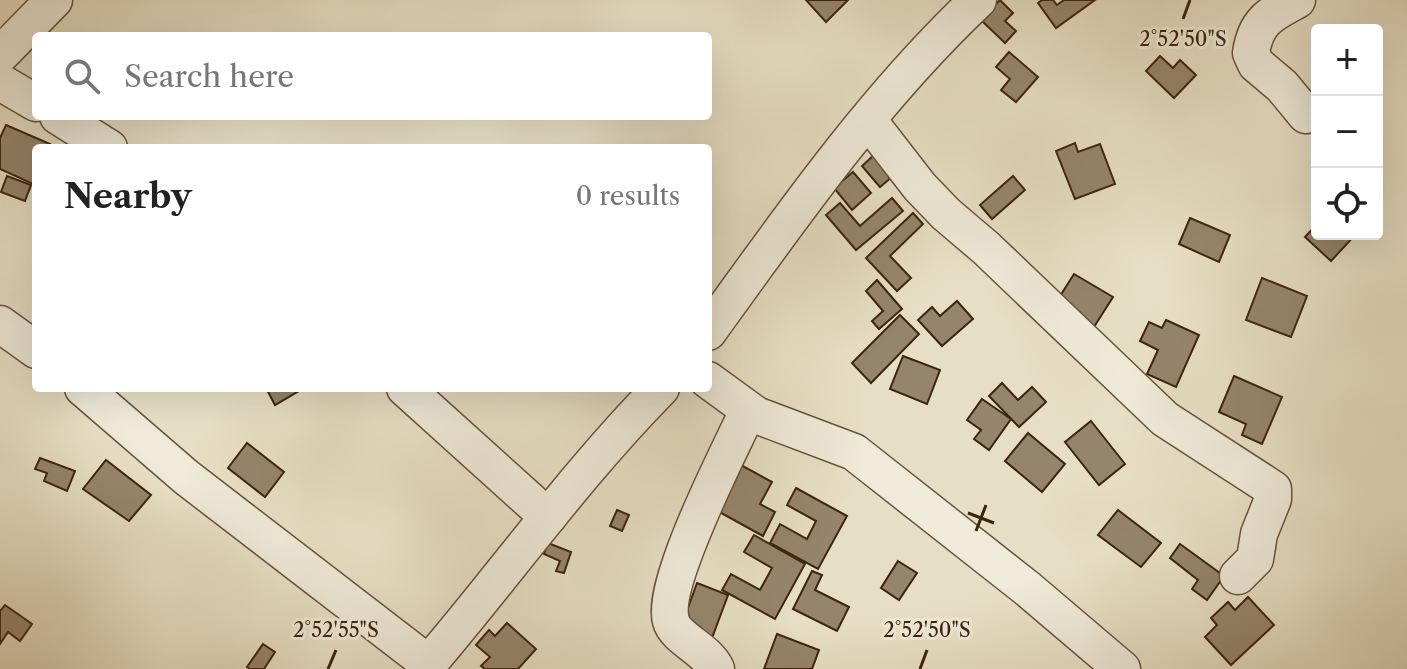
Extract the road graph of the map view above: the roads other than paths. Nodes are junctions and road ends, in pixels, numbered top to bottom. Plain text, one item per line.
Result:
1 (54, 0) edge
2 (978, 0) edge
3 (1297, 0) edge
4 (0, 55) edge
5 (0, 82) edge
6 (32, 101) edge
7 (1306, 115) dead end
8 (64, 120) edge
9 (868, 120) junction
10 (103, 144) edge
11 (0, 324) edge
12 (712, 326) edge
13 (32, 347) edge
14 (712, 383) edge
15 (88, 392) edge
16 (409, 392) edge
17 (657, 392) edge
18 (748, 411) junction
19 (548, 517) junction
20 (1238, 576) dead end
21 (426, 666) edge
22 (716, 669) edge
23 (1122, 669) edge

1 - 4 street
2 - 9 street
3 - 7 street
5 - 6 street
8 - 10 street
9 - 12 street
9 - 20 street
11 - 13 street
14 - 18 street
15 - 21 street
16 - 19 street
17 - 19 street
18 - 22 street
18 - 23 street
19 - 21 street

